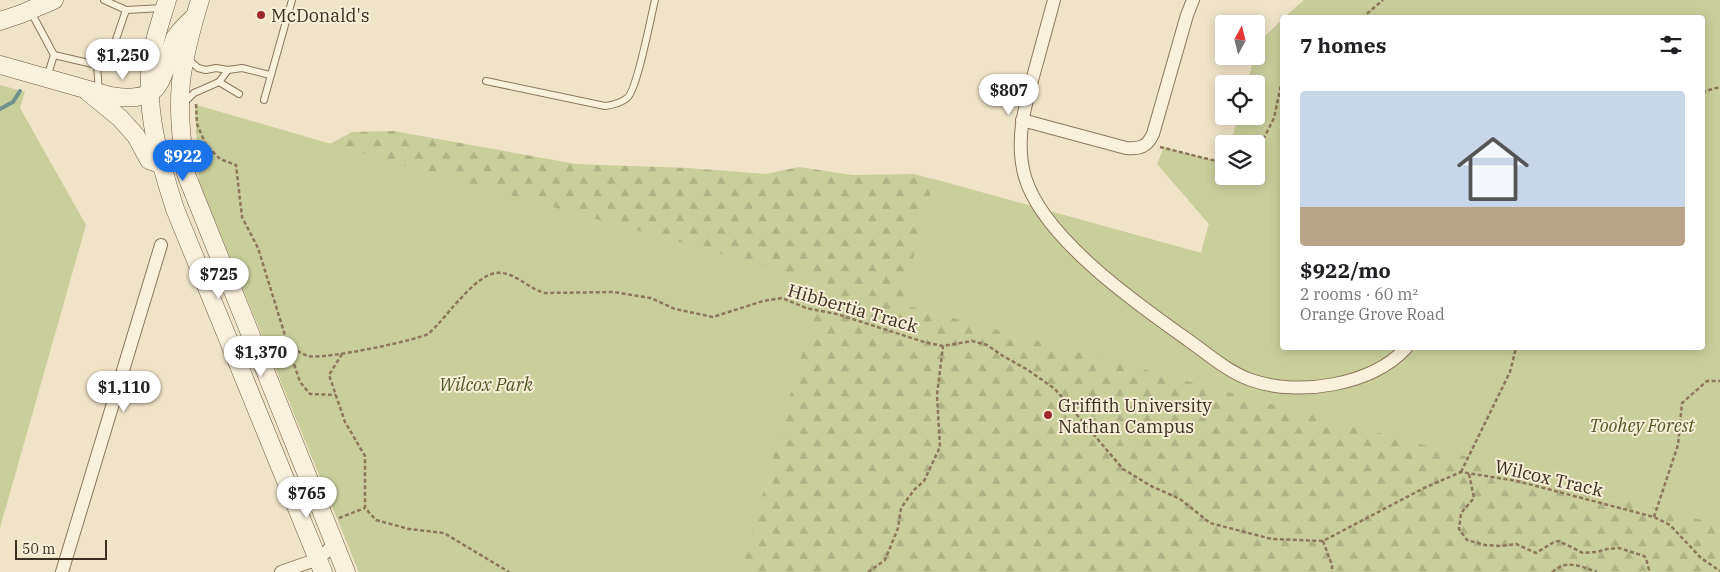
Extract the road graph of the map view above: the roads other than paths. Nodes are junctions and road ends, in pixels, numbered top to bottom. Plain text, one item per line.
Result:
1 (54, 0) edge
2 (104, 0) edge
3 (292, 0) edge
4 (655, 0) edge
5 (1054, 0) edge
6 (1194, 0) edge
7 (166, 4) edge
8 (197, 8) edge
9 (126, 10) junction
10 (30, 11) junction
11 (1, 23) edge
12 (113, 48) junction
13 (54, 55) junction
14 (185, 56) junction
15 (151, 61) junction
16 (2, 62) edge
17 (98, 65) junction
18 (228, 70) junction
19 (270, 75) junction
20 (46, 78) junction
21 (486, 81) dead end
22 (219, 82) junction
23 (92, 91) junction
24 (149, 93) junction
25 (239, 94) dead end
26 (264, 100) dead end
27 (180, 106) junction
28 (1022, 120) junction
29 (160, 164) junction
30 (161, 245) dead end
31 (1404, 350) edge
32 (335, 544) junction
33 (321, 565) edge
34 (62, 572) edge
35 (281, 572) edge
36 (346, 572) edge

1 - 10 main road
2 - 9 lane
3 - 19 lane
4 - 21 lane
5 - 28 street
6 - 28 street
7 - 9 lane
7 - 15 main road
8 - 14 main road
8 - 24 main road
9 - 12 lane
10 - 11 main road
10 - 13 lane
12 - 15 lane
12 - 17 lane
13 - 17 lane
13 - 20 lane
14 - 18 lane
14 - 27 main road
15 - 24 main road
16 - 20 main road
17 - 23 lane
18 - 19 lane
18 - 22 lane
19 - 26 lane
20 - 23 main road
22 - 25 lane
22 - 27 lane
23 - 24 main road
23 - 29 main road
24 - 29 main road
27 - 32 main road
28 - 31 street
29 - 33 main road
30 - 34 street
32 - 33 street
32 - 36 main road
33 - 35 street

